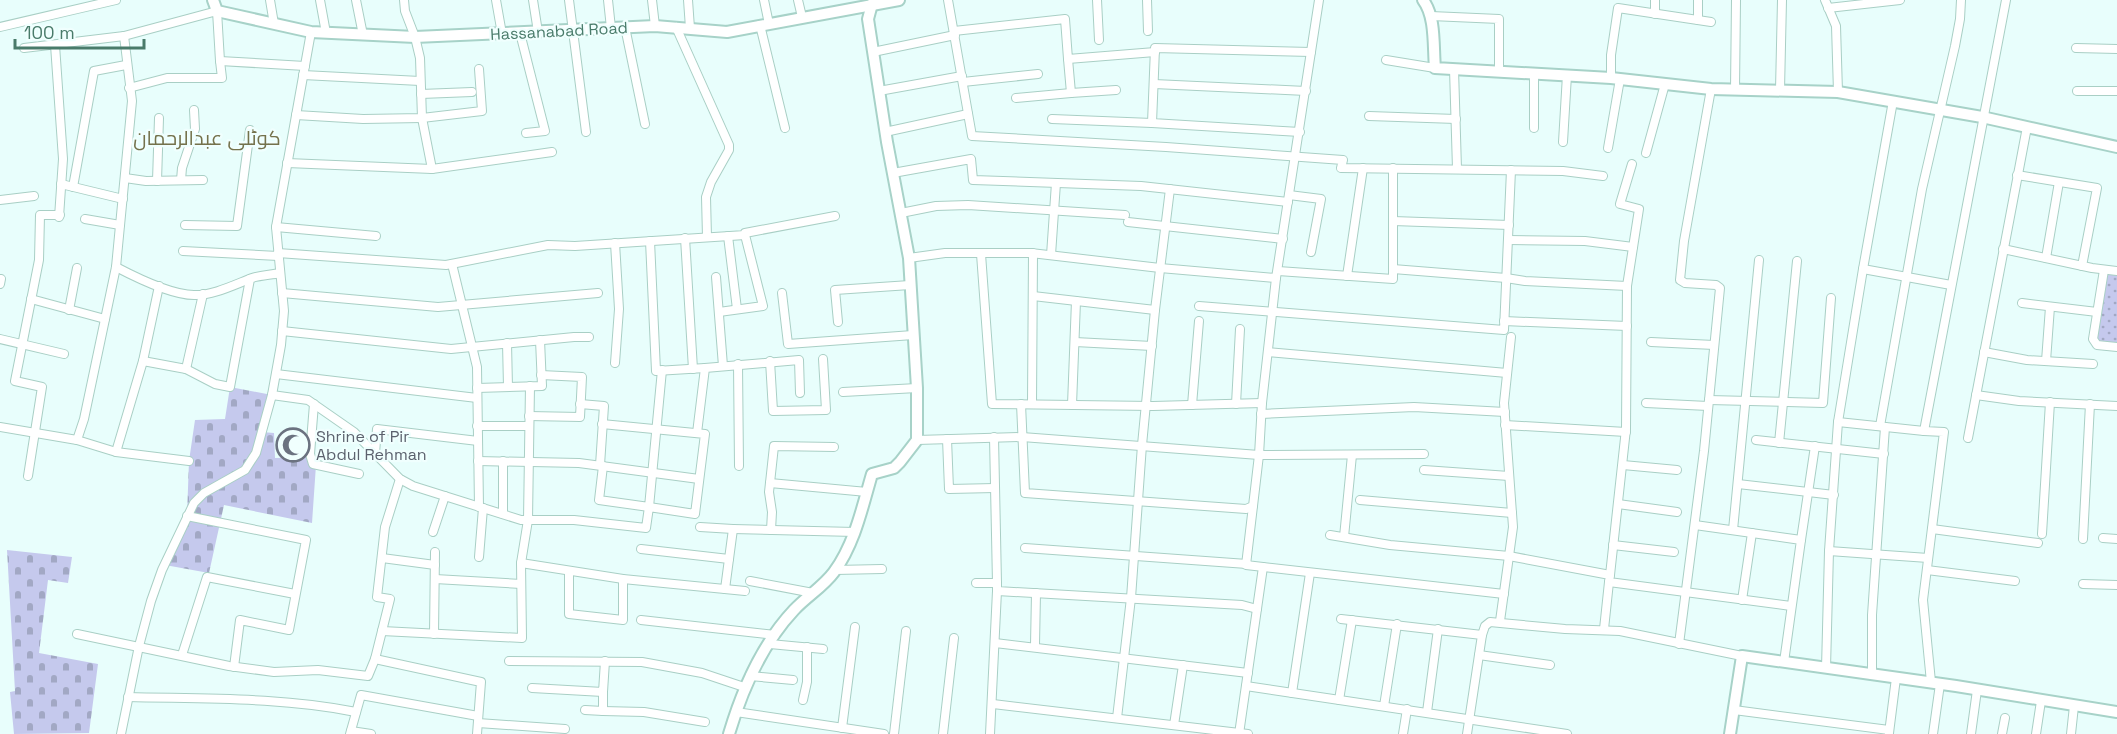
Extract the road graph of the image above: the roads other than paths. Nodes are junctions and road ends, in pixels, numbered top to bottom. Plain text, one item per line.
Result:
1 (116, 0) edge
2 (270, 0) edge
3 (320, 0) edge
4 (356, 0) edge
5 (404, 0) edge
6 (496, 0) edge
7 (533, 0) edge
8 (569, 0) edge
9 (608, 0) edge
10 (652, 0) edge
11 (688, 0) edge
12 (764, 0) edge
13 (798, 0) edge
14 (899, 0) edge
15 (948, 0) edge
16 (1097, 0) edge
17 (1147, 0) edge
18 (1319, 0) edge
19 (1423, 0) edge
20 (1655, 0) edge
21 (1698, 0) edge
22 (1736, 0) edge
23 (1782, 0) edge
24 (1900, 0) edge
25 (1961, 0) edge
26 (2006, 0) edge
27 (850, 4) edge
28 (872, 4) junction
29 (1826, 4) edge
30 (215, 5) edge
31 (1655, 14) junction
32 (1431, 16) junction
33 (802, 17) junction
34 (1698, 20) junction
35 (1711, 22) dead end
36 (274, 24) junction
37 (764, 25) junction
38 (656, 26) junction
39 (0, 27) edge
40 (626, 27) junction
41 (676, 27) junction
42 (611, 28) junction
43 (690, 28) junction
44 (573, 30) junction
45 (1148, 31) dead end
46 (311, 32) junction
47 (538, 32) junction
48 (327, 33) junction
49 (520, 33) junction
50 (954, 33) junction
51 (502, 34) junction
52 (363, 35) junction
53 (124, 36) junction
54 (416, 37) junction
55 (1100, 40) dead end
56 (55, 45) junction
57 (24, 48) dead end
58 (2076, 48) dead end
59 (2117, 49) edge
60 (873, 52) junction
61 (1155, 52) junction
62 (1311, 52) junction
63 (1068, 59) junction
64 (1386, 60) dead end
65 (220, 61) junction
66 (126, 65) junction
67 (1435, 68) junction
68 (479, 69) dead end
69 (1454, 69) junction
70 (304, 71) junction
71 (1499, 71) junction
72 (1534, 73) junction
73 (1038, 74) dead end
74 (1567, 75) junction
75 (962, 79) junction
76 (1616, 79) junction
77 (420, 81) junction
78 (1154, 84) junction
79 (1665, 84) junction
80 (129, 88) junction
81 (1711, 89) junction
82 (1116, 90) dead end
83 (1736, 90) junction
84 (1780, 90) junction
85 (879, 91) junction
86 (1306, 91) junction
87 (2077, 91) dead end
88 (2117, 91) edge
89 (472, 92) dead end
90 (1838, 92) junction
91 (1071, 93) junction
92 (420, 94) junction
93 (1016, 98) dead end
94 (1893, 101) junction
95 (1939, 108) junction
96 (194, 110) dead end
97 (969, 114) junction
98 (296, 115) junction
99 (1369, 116) dead end
100 (1982, 117) junction
101 (159, 118) dead end
102 (422, 118) junction
103 (1052, 119) dead end
104 (1456, 119) junction
105 (1152, 123) junction
106 (645, 124) dead end
107 (2027, 127) junction
108 (784, 128) dead end
109 (1534, 128) dead end
110 (250, 130) dead end
111 (586, 132) dead end
112 (885, 132) junction
113 (1300, 132) junction
114 (526, 133) dead end
115 (1563, 142) dead end
116 (2117, 147) edge
117 (1608, 148) dead end
118 (552, 152) dead end
119 (1646, 153) dead end
120 (1295, 157) junction
121 (287, 163) junction
122 (1632, 164) dead end
123 (1363, 168) junction
124 (1393, 168) junction
125 (432, 169) junction
126 (1457, 169) junction
127 (1511, 170) junction
128 (893, 173) junction
129 (2017, 175) junction
130 (1603, 176) dead end
131 (125, 178) junction
132 (181, 180) junction
133 (202, 180) dead end
134 (157, 181) junction
135 (2059, 182) junction
136 (1056, 183) junction
137 (61, 184) junction
138 (73, 187) junction
139 (1170, 189) junction
140 (34, 196) dead end
141 (123, 199) junction
142 (1289, 199) junction
143 (0, 200) edge
144 (1054, 210) junction
145 (901, 213) junction
146 (835, 216) dead end
147 (85, 219) dead end
148 (1393, 221) junction
149 (120, 225) junction
150 (185, 225) dead end
151 (1509, 225) junction
152 (1165, 226) junction
153 (276, 227) junction
154 (745, 235) junction
155 (376, 236) dead end
156 (728, 236) junction
157 (707, 237) junction
158 (685, 238) junction
159 (1283, 239) junction
160 (1508, 240) junction
161 (650, 241) junction
162 (615, 243) junction
163 (1633, 247) junction
164 (2003, 249) junction
165 (183, 251) dead end
166 (1311, 252) dead end
167 (1033, 253) junction
168 (981, 254) junction
169 (278, 255) junction
170 (1051, 255) junction
171 (909, 258) junction
172 (2046, 258) junction
173 (1759, 260) dead end
174 (1797, 261) dead end
175 (452, 264) junction
176 (2082, 266) junction
177 (116, 267) junction
178 (76, 268) dead end
179 (1160, 268) junction
180 (1393, 269) junction
181 (1863, 269) junction
182 (2103, 270) junction
183 (2117, 271) edge
184 (280, 273) junction
185 (1277, 274) junction
186 (1347, 276) junction
187 (716, 277) dead end
188 (1906, 277) junction
189 (1506, 278) junction
190 (250, 279) junction
191 (910, 285) junction
192 (1951, 285) junction
193 (159, 286) junction
194 (1627, 286) junction
195 (282, 293) junction
196 (598, 293) dead end
197 (782, 293) dead end
198 (203, 294) junction
199 (1033, 296) junction
200 (1831, 298) dead end
201 (31, 300) junction
202 (1076, 301) junction
203 (2022, 303) dead end
204 (462, 305) junction
205 (1199, 306) dead end
206 (2050, 306) junction
207 (737, 309) junction
208 (69, 310) junction
209 (1155, 310) junction
210 (719, 312) junction
211 (1272, 312) junction
212 (2097, 312) junction
213 (105, 319) junction
214 (1199, 321) dead end
215 (1504, 321) junction
216 (838, 322) dead end
217 (1627, 326) junction
218 (1240, 329) dead end
219 (282, 331) junction
220 (913, 335) junction
221 (589, 337) dead end
222 (1511, 337) dead end
223 (0, 339) edge
224 (540, 340) junction
225 (1075, 342) junction
226 (1651, 342) dead end
227 (507, 343) junction
228 (22, 344) junction
229 (1714, 345) junction
230 (471, 346) junction
231 (1152, 346) junction
232 (2117, 346) edge
233 (1268, 352) junction
234 (1984, 352) junction
235 (64, 354) dead end
236 (823, 359) dead end
237 (143, 361) junction
238 (770, 361) junction
239 (2046, 361) junction
240 (615, 363) dead end
241 (738, 364) junction
242 (2093, 364) dead end
243 (723, 366) junction
244 (705, 368) junction
245 (186, 369) junction
246 (693, 369) junction
247 (662, 370) junction
248 (1507, 373) junction
249 (276, 374) junction
250 (542, 375) junction
251 (530, 386) junction
252 (508, 387) junction
253 (477, 388) junction
254 (917, 388) junction
255 (843, 392) dead end
256 (801, 393) dead end
257 (272, 395) junction
258 (1976, 395) junction
259 (477, 398) junction
260 (1746, 401) junction
261 (1783, 402) junction
262 (2050, 402) junction
263 (1262, 403) junction
264 (1646, 403) dead end
265 (1709, 403) junction
266 (314, 404) junction
267 (580, 404) junction
268 (1021, 404) junction
269 (1032, 404) junction
270 (1236, 404) junction
271 (2090, 404) junction
272 (1072, 405) junction
273 (1192, 405) junction
274 (1147, 406) junction
275 (2117, 406) edge
276 (1504, 412) junction
277 (1261, 414) junction
278 (529, 416) junction
279 (1838, 422) junction
280 (602, 424) junction
281 (1505, 425) junction
282 (477, 426) junction
283 (529, 426) junction
284 (0, 427) edge
285 (1883, 427) junction
286 (656, 429) junction
287 (1924, 430) junction
288 (1626, 432) junction
289 (34, 433) junction
290 (697, 433) junction
291 (994, 437) junction
292 (1022, 437) junction
293 (1968, 438) dead end
294 (947, 439) junction
295 (77, 440) junction
296 (917, 440) junction
297 (1756, 440) dead end
298 (478, 441) junction
299 (1779, 443) junction
300 (1142, 446) junction
301 (834, 447) dead end
302 (1815, 447) junction
303 (1836, 449) junction
304 (116, 452) junction
305 (375, 453) junction
306 (1352, 454) junction
307 (1424, 454) dead end
308 (1884, 454) junction
309 (1259, 455) junction
310 (189, 461) dead end
311 (478, 461) junction
312 (503, 461) junction
313 (529, 462) junction
314 (1623, 465) junction
315 (601, 466) junction
316 (739, 466) dead end
317 (1424, 470) dead end
318 (1677, 470) dead end
319 (652, 472) junction
320 (358, 474) dead end
321 (28, 476) dead end
322 (1509, 476) junction
323 (400, 479) junction
324 (699, 479) junction
325 (770, 483) junction
326 (1738, 484) junction
327 (995, 488) junction
328 (867, 492) junction
329 (1808, 492) junction
330 (1833, 495) junction
331 (445, 496) junction
332 (1360, 500) dead end
333 (1138, 501) junction
334 (1618, 504) junction
335 (1253, 506) junction
336 (481, 507) junction
337 (649, 507) junction
338 (1677, 512) dead end
339 (1512, 513) junction
340 (503, 514) junction
341 (187, 516) junction
342 (528, 520) junction
343 (1695, 525) junction
344 (700, 527) dead end
345 (733, 529) junction
346 (1932, 529) junction
347 (771, 530) junction
348 (1734, 530) junction
349 (433, 532) dead end
350 (855, 532) junction
351 (1752, 533) junction
352 (2042, 534) dead end
353 (1330, 536) dead end
354 (1344, 537) junction
355 (2103, 538) dead end
356 (2083, 539) dead end
357 (2117, 539) edge
358 (1801, 540) junction
359 (2038, 543) dead end
360 (1613, 545) junction
361 (1025, 548) dead end
362 (641, 549) dead end
363 (1829, 551) junction
364 (435, 552) dead end
365 (1674, 552) dead end
366 (1876, 555) junction
367 (1509, 556) junction
368 (479, 557) dead end
369 (1134, 557) junction
370 (382, 558) junction
371 (1928, 558) junction
372 (729, 559) junction
373 (521, 563) junction
374 (1247, 564) junction
375 (435, 565) junction
376 (1263, 567) junction
377 (882, 569) dead end
378 (569, 570) junction
379 (835, 570) junction
380 (1927, 570) junction
381 (1311, 573) junction
382 (1609, 578) junction
383 (435, 579) junction
384 (623, 579) junction
385 (750, 580) dead end
386 (2015, 581) dead end
387 (976, 583) dead end
388 (521, 584) junction
389 (2083, 584) dead end
390 (2117, 585) edge
391 (997, 587) junction
392 (725, 590) junction
393 (745, 591) dead end
394 (1686, 592) junction
395 (813, 593) junction
396 (1036, 593) junction
397 (295, 594) junction
398 (1504, 594) junction
399 (1131, 598) junction
400 (1742, 600) junction
401 (1791, 606) junction
402 (1257, 609) junction
403 (1341, 619) dead end
404 (641, 620) dead end
405 (1352, 620) junction
406 (1500, 621) junction
407 (1397, 624) junction
408 (855, 627) dead end
409 (1438, 629) junction
410 (1604, 630) junction
411 (382, 631) junction
412 (906, 631) dead end
413 (77, 634) dead end
414 (434, 634) junction
415 (1482, 635) junction
416 (954, 638) dead end
417 (772, 639) junction
418 (995, 643) junction
419 (1679, 644) junction
420 (1035, 645) dead end
421 (140, 646) junction
422 (807, 647) junction
423 (823, 649) dead end
424 (182, 655) junction
425 (1479, 655) junction
426 (1742, 656) junction
427 (1124, 658) junction
428 (375, 659) junction
429 (509, 661) dead end
430 (605, 661) junction
431 (1784, 662) junction
432 (1183, 665) junction
433 (1550, 665) dead end
434 (234, 667) junction
435 (1826, 668) junction
436 (1248, 673) junction
437 (1872, 675) junction
438 (750, 676) junction
439 (1896, 678) junction
440 (794, 680) dead end
441 (1936, 683) junction
442 (1246, 686) junction
443 (744, 687) junction
444 (532, 688) dead end
445 (1977, 690) junction
446 (603, 692) junction
447 (1292, 693) junction
448 (128, 697) junction
449 (803, 700) dead end
450 (1339, 700) junction
451 (2042, 701) junction
452 (993, 704) junction
453 (1384, 706) junction
454 (2074, 706) junction
455 (1407, 709) junction
456 (585, 710) dead end
457 (1734, 710) junction
458 (603, 711) junction
459 (356, 712) junction
460 (736, 712) junction
461 (1427, 712) junction
462 (2117, 712) edge
463 (1117, 718) junction
464 (1469, 718) junction
465 (2005, 718) dead end
466 (478, 720) junction
467 (705, 722) dead end
468 (1174, 725) junction
469 (842, 728) junction
470 (565, 729) dead end
471 (350, 732) edge
472 (1889, 732) edge
473 (1239, 733) edge
474 (121, 734) edge
475 (371, 734) edge
476 (477, 734) edge
477 (729, 734) edge
478 (884, 734) edge
479 (894, 734) edge
480 (943, 734) edge
481 (990, 734) edge
482 (1248, 734) edge
483 (1403, 734) edge
484 (1467, 734) edge
485 (1567, 734) edge
486 (1730, 734) edge
487 (1933, 734) edge
488 (1971, 734) edge
489 (2002, 734) edge
490 (2036, 734) edge
491 (2071, 734) edge

1 - 39 street
2 - 36 street
3 - 48 street
4 - 52 street
5 - 54 street
6 - 51 street
7 - 47 street
8 - 44 street
9 - 42 street
10 - 38 street
11 - 43 street
12 - 37 street
13 - 33 street
14 - 28 street, Hassanabad Road
15 - 50 street
16 - 55 street
17 - 45 street
18 - 62 street
19 - 32 street
20 - 31 street
21 - 34 street
22 - 83 street
23 - 84 street
24 - 29 street
25 - 95 street
26 - 100 street
27 - 28 street, Hassanabad Road
27 - 33 street, Hassanabad Road
28 - 60 street
29 - 90 street
30 - 36 street, Hassanabad Road
30 - 53 street
30 - 65 street
31 - 34 street
31 - 76 street
32 - 67 street
32 - 71 street
33 - 37 street, Hassanabad Road
34 - 35 street
36 - 46 street, Hassanabad Road
37 - 43 street, Hassanabad Road
37 - 108 street
38 - 40 street, Hassanabad Road
38 - 41 street, Hassanabad Road
40 - 42 street, Hassanabad Road
40 - 106 street
41 - 43 street, Hassanabad Road
41 - 157 street
42 - 44 street, Hassanabad Road
44 - 47 street, Hassanabad Road
44 - 111 street
46 - 48 street, Hassanabad Road
46 - 70 street
47 - 49 street, Hassanabad Road
48 - 52 street, Hassanabad Road
49 - 51 street, Hassanabad Road
49 - 114 street
50 - 60 street
50 - 63 street
50 - 75 street
51 - 54 street, Hassanabad Road
52 - 54 street, Hassanabad Road
53 - 56 street
53 - 66 street
54 - 77 street
56 - 57 street
56 - 137 street
58 - 59 street
60 - 85 street
61 - 62 street
61 - 63 street
61 - 78 street
62 - 86 street
63 - 91 street
64 - 67 street
65 - 70 street
65 - 80 street
66 - 80 street
66 - 138 street
67 - 69 street
68 - 102 street
69 - 71 street
69 - 104 street
70 - 77 street
70 - 98 street
71 - 72 street
72 - 74 street
72 - 109 street
73 - 75 street
74 - 76 street
74 - 115 street
75 - 85 street
75 - 97 street
76 - 79 street
76 - 117 street
77 - 92 street
78 - 86 street
78 - 105 street
79 - 81 street
79 - 119 street
80 - 131 street
81 - 83 street
81 - 229 street
82 - 91 street
83 - 84 street
84 - 90 street
85 - 112 street
86 - 113 street
87 - 88 street
89 - 92 street
90 - 94 street
91 - 93 street
92 - 102 street
94 - 95 street
94 - 181 street
95 - 100 street
95 - 188 street
96 - 132 street
97 - 112 street
97 - 120 street
98 - 102 street
98 - 121 street
99 - 104 street
100 - 107 street
100 - 192 street
101 - 134 street
102 - 125 street
103 - 105 street
104 - 126 street
105 - 113 street
107 - 116 street
107 - 129 street
110 - 150 street
112 - 128 street
113 - 120 street
118 - 125 street
120 - 123 street
120 - 142 street
121 - 125 street
121 - 153 street
122 - 163 street
123 - 124 street
123 - 186 street
124 - 126 street
124 - 148 street
126 - 127 street
127 - 130 street
127 - 151 street
128 - 136 street
128 - 145 street
129 - 135 street
129 - 164 street
131 - 134 street
131 - 141 street
132 - 133 street
132 - 134 street
135 - 172 street
135 - 176 street
136 - 139 street
136 - 144 street
137 - 138 street
137 - 201 street
138 - 141 street
139 - 142 street
139 - 152 street
140 - 143 street
141 - 149 street
142 - 159 street
142 - 166 street
144 - 145 street
144 - 152 street
144 - 170 street
145 - 171 street
146 - 154 street
147 - 149 street
148 - 151 street
148 - 180 street
149 - 177 street
151 - 160 street
152 - 159 street
152 - 179 street
153 - 155 street
153 - 169 street
154 - 156 street
154 - 207 street
156 - 157 street
156 - 207 street
157 - 158 street
158 - 161 street
158 - 246 street
159 - 185 street
160 - 163 street
160 - 189 street
161 - 162 street
161 - 247 street
162 - 175 street
162 - 240 street
163 - 194 street
164 - 172 street
164 - 234 street
165 - 169 street
167 - 168 street
167 - 170 street
167 - 199 street
168 - 171 street
168 - 268 street
169 - 175 street
169 - 184 street
170 - 179 street
171 - 191 street
172 - 176 street
173 - 260 street
174 - 261 street
175 - 204 street
176 - 182 street
177 - 193 street
177 - 213 street
178 - 208 street
179 - 185 street
179 - 209 street
180 - 186 street
180 - 189 street
181 - 188 street
181 - 279 street
182 - 183 street
182 - 212 street
184 - 190 street
184 - 195 street
185 - 186 street
185 - 211 street
187 - 210 street
188 - 192 street
188 - 285 street
189 - 194 street
189 - 215 street
190 - 198 street
190 - 245 street
191 - 216 street
191 - 220 street
192 - 287 street
193 - 198 street
193 - 237 street
194 - 217 street
195 - 204 street
195 - 219 street
196 - 204 street
197 - 220 street
198 - 245 street
199 - 202 street
199 - 269 street
200 - 261 street
201 - 208 street
201 - 228 street
202 - 209 street
202 - 225 street
203 - 206 street
204 - 230 street
205 - 211 street
206 - 212 street
206 - 239 street
207 - 210 street
208 - 213 street
209 - 231 street
210 - 243 street
211 - 215 street
211 - 233 street
212 - 232 street
213 - 295 street
214 - 273 street
215 - 217 street
217 - 288 street
218 - 270 street
219 - 230 street
219 - 249 street
220 - 254 street
221 - 224 street
222 - 248 street
223 - 228 street
224 - 227 street
224 - 250 street
225 - 231 street
225 - 272 street
226 - 229 street
227 - 230 street
227 - 252 street
228 - 235 street
228 - 289 street
229 - 265 street
230 - 253 street
231 - 274 street
233 - 248 street
233 - 263 street
234 - 239 street
234 - 258 street
236 - 238 street
237 - 245 street
237 - 304 street
238 - 241 street
238 - 256 street
239 - 242 street
241 - 243 street
241 - 316 street
243 - 244 street
244 - 246 street
244 - 290 street
246 - 247 street
247 - 286 street
248 - 276 street
249 - 257 street
249 - 259 street
250 - 251 street
250 - 267 street
251 - 252 street
251 - 278 street
252 - 253 street
253 - 259 street
254 - 255 street
254 - 296 street
257 - 266 street
257 - 341 street
258 - 262 street
258 - 293 street
259 - 282 street
260 - 261 street
260 - 265 street
260 - 326 street
261 - 299 street
262 - 271 street
262 - 352 street
263 - 270 street
263 - 277 street
264 - 265 street
265 - 343 street
266 - 305 street
266 - 320 street
267 - 278 street
267 - 280 street
268 - 269 street
268 - 292 street
269 - 272 street
270 - 273 street
271 - 275 street
271 - 356 street
272 - 274 street
273 - 274 street
274 - 300 street
276 - 277 street
276 - 281 street
277 - 309 street
278 - 283 street
279 - 285 street
279 - 303 street
280 - 286 street
280 - 315 street
281 - 288 street
281 - 322 street
282 - 283 street
282 - 298 street
283 - 313 street
284 - 289 street
285 - 287 street
285 - 308 street
286 - 290 street
286 - 319 street
287 - 346 street
288 - 314 street
289 - 295 street
289 - 321 street
290 - 324 street
291 - 292 street
291 - 294 street
291 - 327 street
292 - 300 street
292 - 333 street
294 - 296 street
294 - 327 street
295 - 304 street
296 - 328 street
297 - 299 street
298 - 305 street
298 - 311 street
299 - 302 street
300 - 309 street
300 - 333 street
301 - 325 street
302 - 303 street
302 - 329 street
303 - 308 street
303 - 330 street
304 - 310 street
305 - 323 street
306 - 307 street
306 - 309 street
306 - 354 street
308 - 366 street
309 - 335 street
311 - 312 street
311 - 336 street
312 - 313 street
312 - 340 street
313 - 315 street
313 - 342 street
314 - 318 street
314 - 334 street
315 - 319 street
315 - 337 street
317 - 322 street
319 - 324 street
319 - 337 street
322 - 339 street
323 - 331 street
323 - 370 street
324 - 337 street
325 - 328 street
325 - 347 street
326 - 329 street
326 - 348 street
327 - 391 street
328 - 350 street
329 - 330 street
329 - 358 street
330 - 363 street
331 - 336 street
331 - 349 street
332 - 339 street
333 - 335 street
333 - 369 street
334 - 338 street
334 - 360 street
335 - 374 street
336 - 340 street
336 - 368 street
337 - 342 street
339 - 367 street
340 - 342 street
341 - 397 street
341 - 421 street
342 - 373 street
343 - 348 street
343 - 394 street
344 - 345 street
345 - 347 street
345 - 372 street
346 - 359 street
346 - 371 street
347 - 350 street
348 - 351 street
350 - 379 street
351 - 358 street
351 - 400 street
353 - 354 street
354 - 367 street
355 - 357 street
358 - 401 street
360 - 365 street
360 - 382 street
361 - 369 street
362 - 372 street
363 - 366 street
363 - 435 street
364 - 375 street
366 - 371 street
366 - 437 street
367 - 382 street
367 - 398 street
369 - 374 street
369 - 399 street
370 - 375 street
370 - 411 street
371 - 380 street
372 - 392 street
373 - 378 street
373 - 388 street
374 - 376 street
375 - 383 street
376 - 381 street
376 - 402 street
377 - 379 street
378 - 384 street
378 - 384 street
379 - 395 street
380 - 386 street
380 - 441 street
381 - 398 street
381 - 447 street
382 - 394 street
382 - 410 street
383 - 388 street
383 - 414 street
384 - 392 street
385 - 395 street
387 - 391 street
388 - 414 street
389 - 390 street
391 - 396 street
391 - 418 street
392 - 393 street
394 - 400 street
394 - 419 street
395 - 417 street
396 - 399 street
396 - 420 street
397 - 424 street
397 - 434 street
398 - 406 street
399 - 402 street
399 - 427 street
400 - 401 street
401 - 431 street
402 - 436 street
403 - 405 street
404 - 417 street
405 - 407 street
405 - 450 street
406 - 410 street
406 - 415 street
407 - 409 street
407 - 453 street
408 - 469 street
409 - 415 street
409 - 461 street
410 - 419 street
411 - 414 street
411 - 428 street
412 - 479 street
413 - 421 street
415 - 425 street
416 - 480 street
417 - 422 street
417 - 438 street
418 - 427 street
418 - 452 street
419 - 426 street
421 - 424 street
421 - 448 street
422 - 423 street
422 - 449 street
424 - 434 street
425 - 433 street
425 - 464 street
426 - 431 street
426 - 457 street
427 - 432 street
427 - 463 street
428 - 434 street
428 - 466 street
429 - 430 street
430 - 443 street
430 - 446 street
431 - 435 street
432 - 436 street
432 - 468 street
435 - 437 street
436 - 442 street
437 - 439 street
438 - 440 street
438 - 443 street
439 - 441 street
439 - 472 street
441 - 445 street
441 - 487 street
442 - 447 street
442 - 473 street
443 - 460 street
444 - 446 street
445 - 451 street
445 - 488 street
446 - 458 street
447 - 450 street
448 - 459 street
448 - 474 street
450 - 453 street
451 - 454 street
451 - 490 street
452 - 463 street
452 - 481 street
453 - 455 street
454 - 462 street
454 - 491 street
455 - 461 street
455 - 483 street
456 - 458 street
457 - 472 street
457 - 486 street
458 - 467 street
459 - 466 street
459 - 471 street
460 - 469 street
460 - 477 street
461 - 464 street
463 - 468 street
464 - 484 street
464 - 485 street
465 - 489 street
466 - 470 street
466 - 476 street
468 - 473 street
469 - 478 street
471 - 475 street
473 - 482 street

